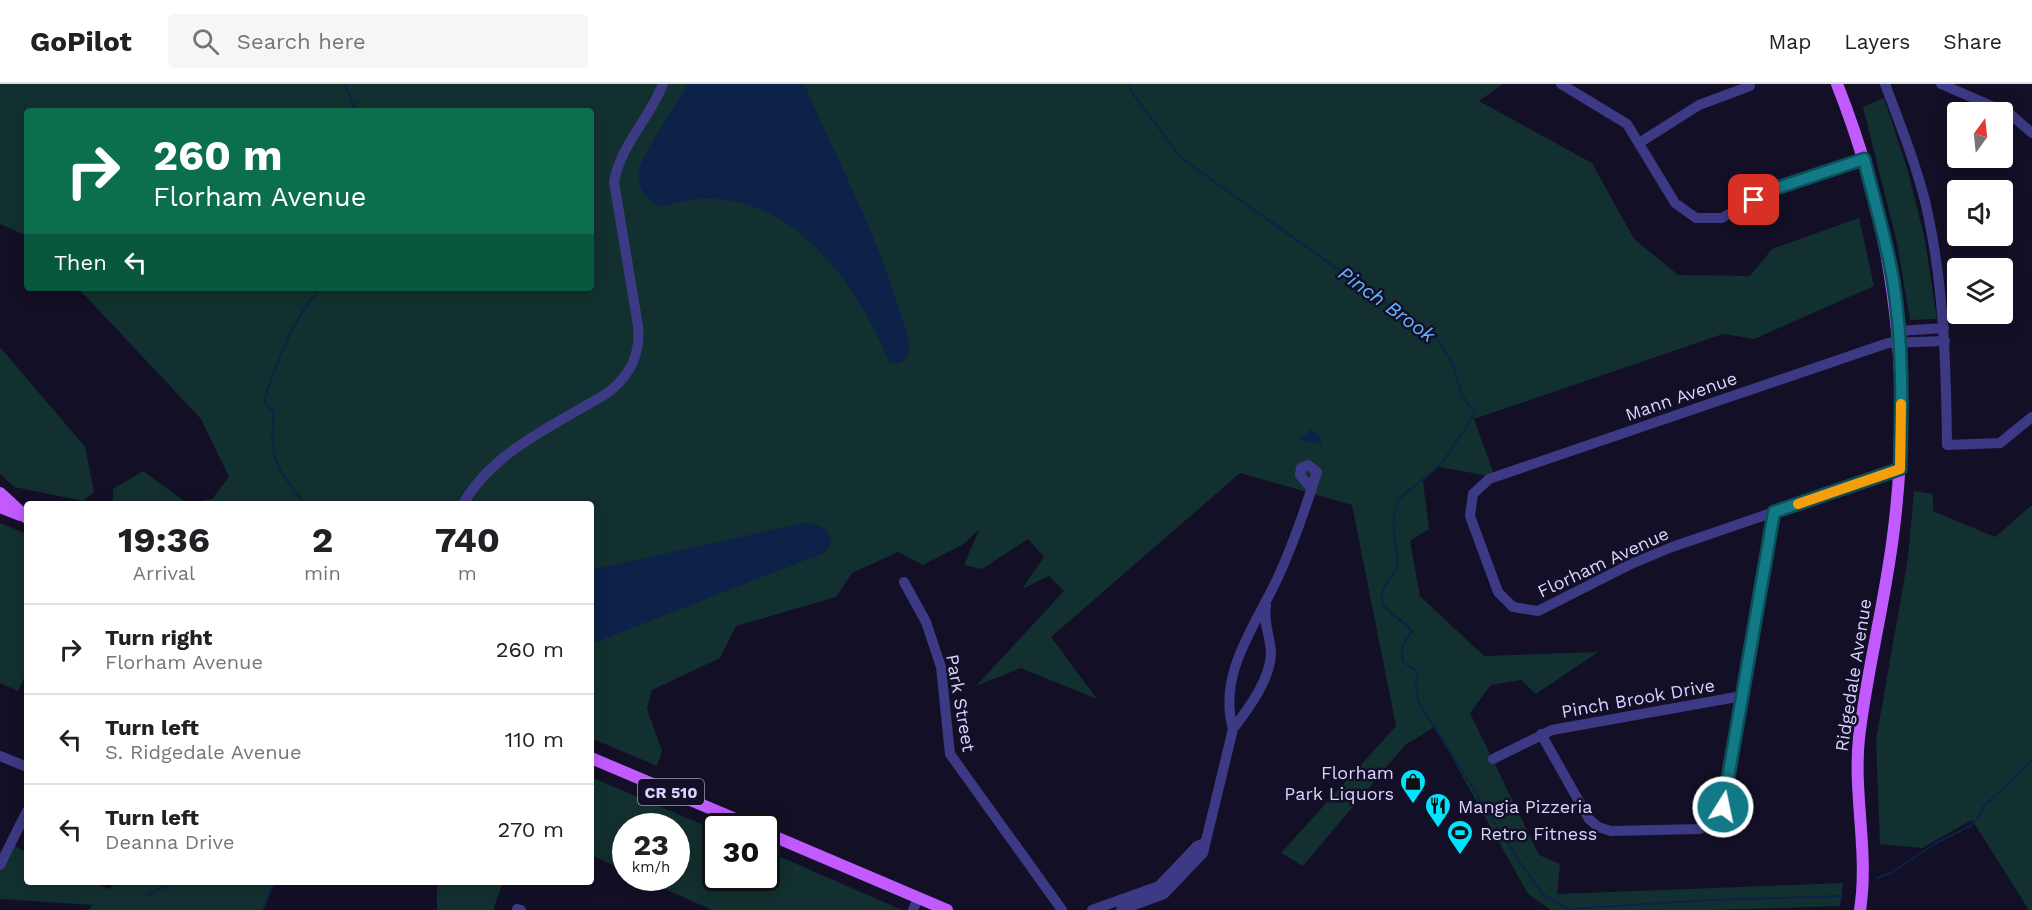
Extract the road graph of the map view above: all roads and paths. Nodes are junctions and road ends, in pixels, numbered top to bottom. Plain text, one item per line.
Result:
1 (663, 84) edge
2 (1561, 84) edge
3 (1837, 84) edge
4 (1886, 84) edge
5 (1941, 84) edge
6 (1750, 86) dead end
7 (2032, 133) edge
8 (1639, 142) junction
9 (1864, 159) junction
10 (1944, 328) junction
11 (1899, 337) junction
12 (1944, 341) junction
13 (2032, 417) edge
14 (1900, 469) junction
15 (1310, 487) dead end
16 (1476, 489) joint
17 (0, 493) edge
18 (465, 501) edge
19 (0, 507) edge
20 (1774, 512) junction
21 (24, 515) edge
22 (24, 517) edge
23 (904, 582) dead end
24 (1266, 605) junction
25 (1742, 696) junction
26 (1233, 729) junction
27 (1541, 734) junction
28 (0, 756) edge
29 (594, 759) edge
30 (1493, 759) dead end
31 (24, 766) edge
32 (721, 813) edge
33 (24, 817) edge
34 (780, 839) edge
35 (1205, 843) junction
36 (0, 865) edge
37 (918, 898) junction
38 (913, 910) edge
39 (946, 910) edge
40 (1062, 910) edge
41 (1092, 910) edge
42 (1121, 910) edge
43 (1860, 910) edge

1 - 18 street
2 - 8 street
3 - 9 main road, Ridgedale Avenue
4 - 10 street
5 - 7 street
6 - 8 street
8 - 9 street
9 - 11 main road, Ridgedale Avenue
10 - 11 street
10 - 12 street
11 - 12 street
11 - 14 main road, Ridgedale Avenue
11 - 16 street, Mann Avenue
12 - 13 street
14 - 20 street, Florham Avenue
14 - 43 main road, Ridgedale Avenue
15 - 24 street
16 - 20 street, Florham Avenue
17 - 21 main road
19 - 22 main road
20 - 25 street, Pinch Brook Drive
23 - 40 street, Park Street
24 - 26 street
24 - 26 street
25 - 27 street, Pinch Brook Drive
25 - 27 street, Pinch Brook Drive
26 - 35 street
27 - 30 street, Pinch Brook Drive
28 - 31 street
29 - 32 main road, CR 510
33 - 36 street
34 - 37 main road
35 - 41 street
35 - 42 street
37 - 38 street
37 - 39 main road

